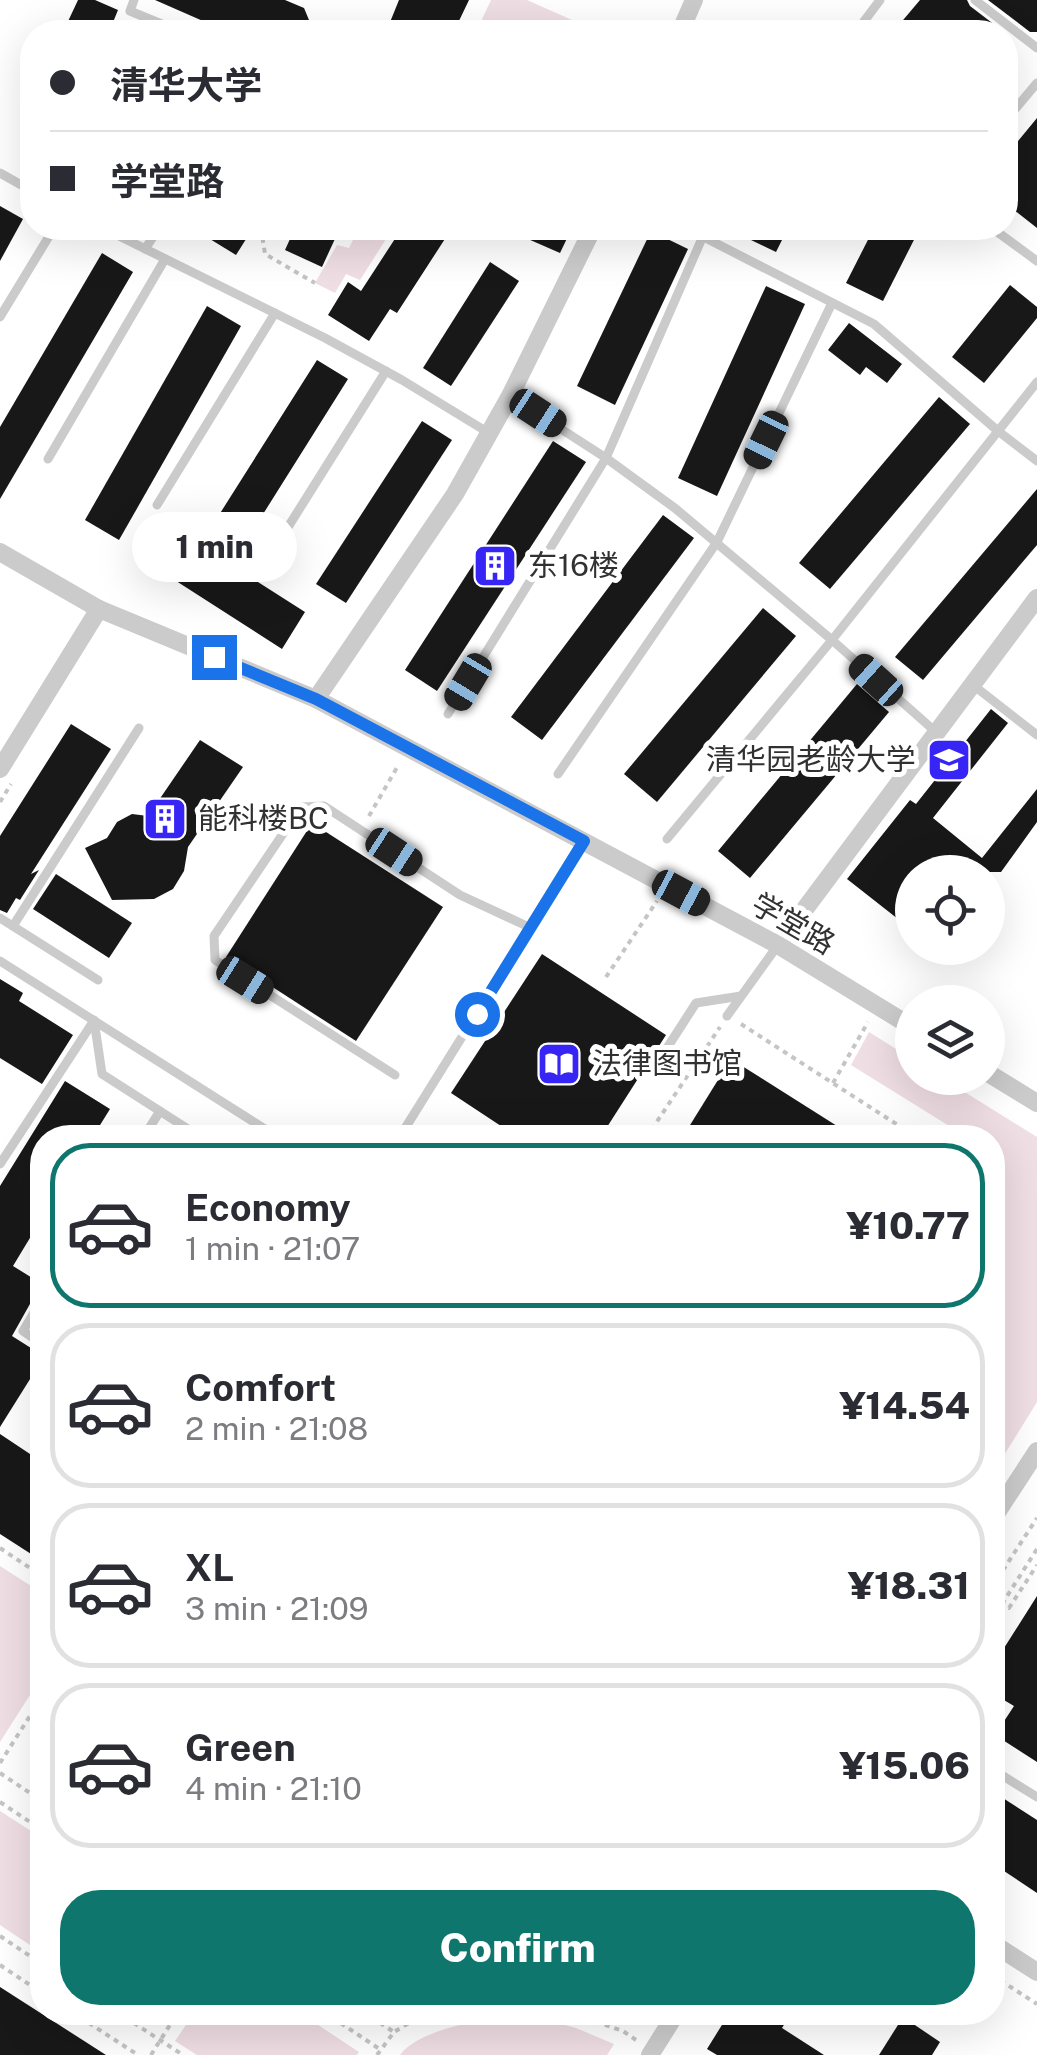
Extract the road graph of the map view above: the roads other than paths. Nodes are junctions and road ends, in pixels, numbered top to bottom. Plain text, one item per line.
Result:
1 (134, 0) edge
2 (975, 0) edge
3 (152, 20) edge
4 (1001, 20) edge
5 (1037, 83) edge
6 (1018, 106) edge
7 (47, 240) edge
8 (127, 240) edge
9 (151, 240) edge
10 (587, 240) edge
11 (701, 240) edge
12 (711, 240) edge
13 (1008, 240) edge
14 (145, 249) junction
15 (165, 259) junction
16 (1037, 261) edge
17 (832, 303) junction
18 (275, 313) junction
19 (0, 317) edge
20 (386, 371) junction
21 (1037, 382) edge
22 (510, 396) junction
23 (998, 431) junction
24 (490, 433) junction
25 (606, 458) junction
26 (48, 459) dead end
27 (1037, 461) edge
28 (157, 504) dead end
29 (716, 542) junction
30 (273, 551) dead end
31 (0, 552) edge
32 (1037, 598) edge
33 (100, 609) junction
34 (832, 640) junction
35 (973, 686) junction
36 (316, 699) junction
37 (448, 714) dead end
38 (139, 728) dead end
39 (937, 733) junction
40 (1037, 735) edge
41 (0, 769) edge
42 (558, 774) dead end
43 (667, 839) dead end
44 (584, 841) junction
45 (0, 918) edge
46 (13, 926) junction
47 (532, 928) junction
48 (778, 945) junction
49 (0, 961) edge
50 (98, 980) dead end
51 (741, 996) junction
52 (727, 1016) road end
53 (895, 1017) edge
54 (94, 1020) junction
55 (667, 1048) dead end
56 (396, 1075) dead end
57 (1005, 1083) edge
58 (1037, 1103) edge
59 (160, 1111) junction
60 (152, 1125) edge
61 (182, 1125) edge
62 (259, 1125) edge
63 (407, 1125) edge
64 (0, 1164) edge
65 (1037, 1451) edge
66 (1005, 1500) edge
67 (1005, 1777) edge
68 (1037, 1797) edge
69 (1005, 1952) edge
70 (1037, 1972) edge
71 (670, 2025) edge
72 (654, 2054) edge

1 - 3 lane
2 - 4 lane
5 - 6 lane
7 - 19 lane
8 - 14 lane
9 - 14 lane
10 - 22 street
11 - 25 lane
12 - 17 lane
13 - 16 lane
14 - 15 lane
15 - 18 lane
15 - 26 lane
17 - 23 lane
17 - 29 lane
18 - 20 lane
18 - 28 lane
20 - 24 lane
20 - 30 lane
21 - 23 lane
22 - 24 street
22 - 25 lane
23 - 27 lane
23 - 34 lane
24 - 36 street
25 - 29 lane
25 - 37 lane
29 - 34 lane
29 - 42 lane
31 - 33 street, 学堂路
32 - 35 street
33 - 36 street, 学堂路
33 - 41 street
34 - 39 lane
34 - 43 lane
35 - 39 street
35 - 40 lane
36 - 44 street, 学堂路
38 - 46 lane
39 - 48 street
44 - 47 lane
44 - 48 street, 学堂路
45 - 46 lane
46 - 50 lane
47 - 56 lane
47 - 63 lane
48 - 51 lane
48 - 53 street, 学堂路
49 - 54 lane
51 - 52 lane
51 - 55 lane
54 - 59 lane
54 - 62 lane
54 - 64 lane
57 - 58 street
59 - 60 lane
59 - 61 lane
65 - 66 street
67 - 68 lane
69 - 70 street
71 - 72 street

